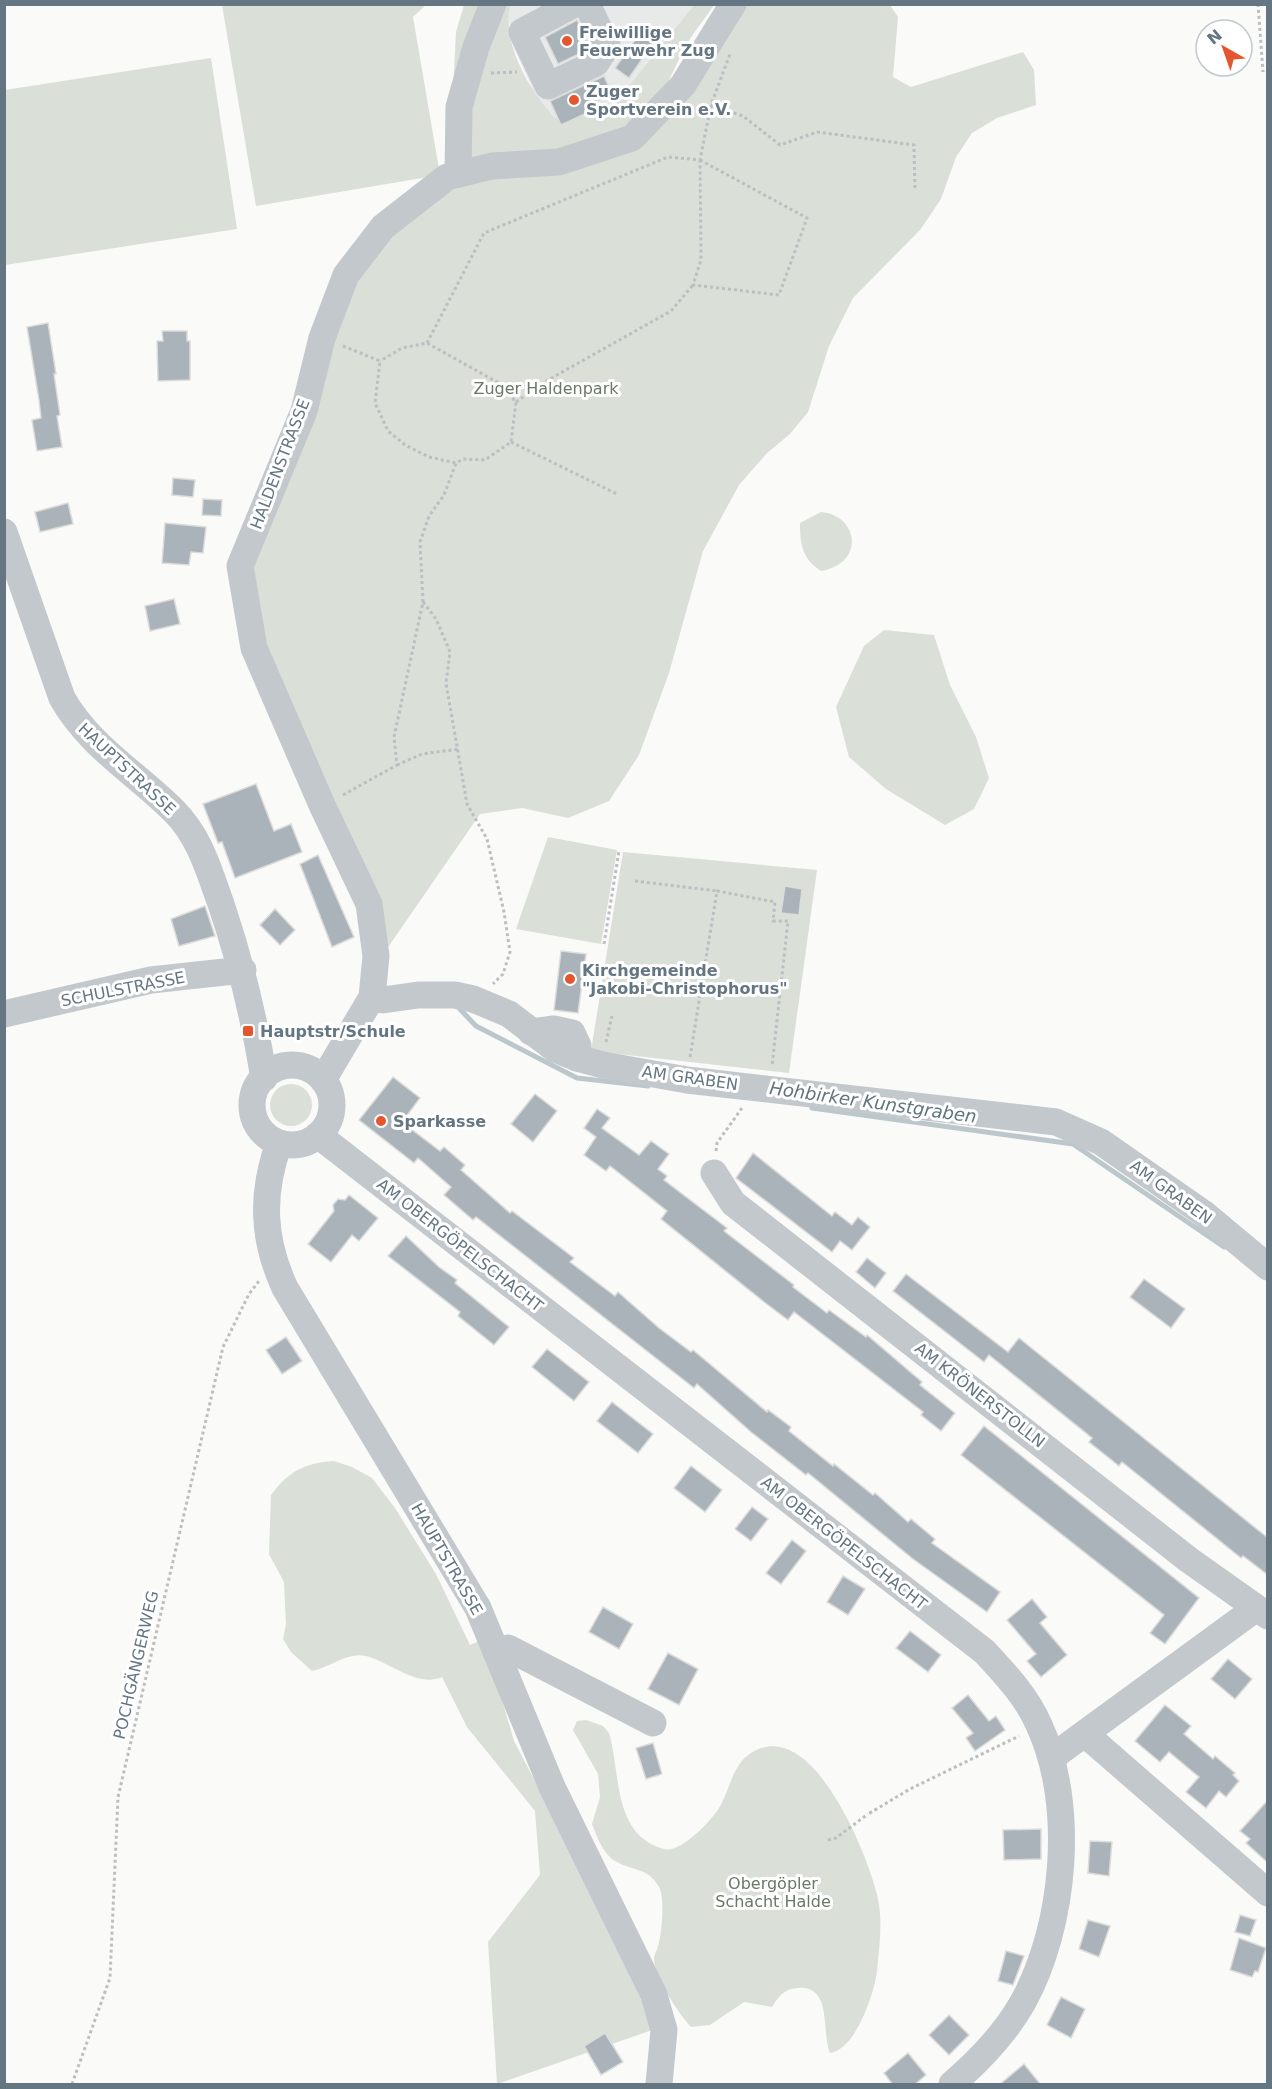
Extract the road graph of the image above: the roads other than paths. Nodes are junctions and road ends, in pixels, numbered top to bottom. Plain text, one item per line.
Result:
1 (494, 4) edge
2 (574, 4) edge
3 (587, 4) edge
4 (733, 4) edge
5 (458, 174) junction
6 (4, 532) edge
7 (243, 970) junction
8 (372, 997) junction
9 (4, 1014) edge
10 (275, 1072) junction
11 (323, 1080) junction
12 (318, 1135) junction
13 (279, 1143) junction
14 (714, 1173) road end
15 (1268, 1267) edge
16 (1261, 1613) edge
17 (496, 1652) junction
18 (653, 1723) dead end
19 (1085, 1734) junction
20 (1051, 1758) junction
21 (1268, 1893) edge
22 (659, 2085) edge
23 (952, 2085) edge

1 - 5 street
2 - 3 street
4 - 5 street, HALDENSTRASSE
5 - 8 street, HALDENSTRASSE
6 - 7 street, HAUPTSTRASSE
7 - 9 street, SCHULSTRASSE
7 - 10 street, HAUPTSTRASSE
8 - 11 street, HALDENSTRASSE
8 - 15 street, AM GRABEN
10 - 11 street
10 - 13 street
11 - 12 street
12 - 13 street
12 - 20 street, AM OBERGÖPELSCHACHT
13 - 17 street, HAUPTSTRASSE
14 - 16 street, AM KRÖNERSTOLLN
16 - 19 street, AM KRÖNERSTOLLN
17 - 18 street
17 - 22 street, HAUPTSTRASSE
19 - 20 street, AM KRÖNERSTOLLN
19 - 21 street
20 - 23 street, AM OBERGÖPELSCHACHT

